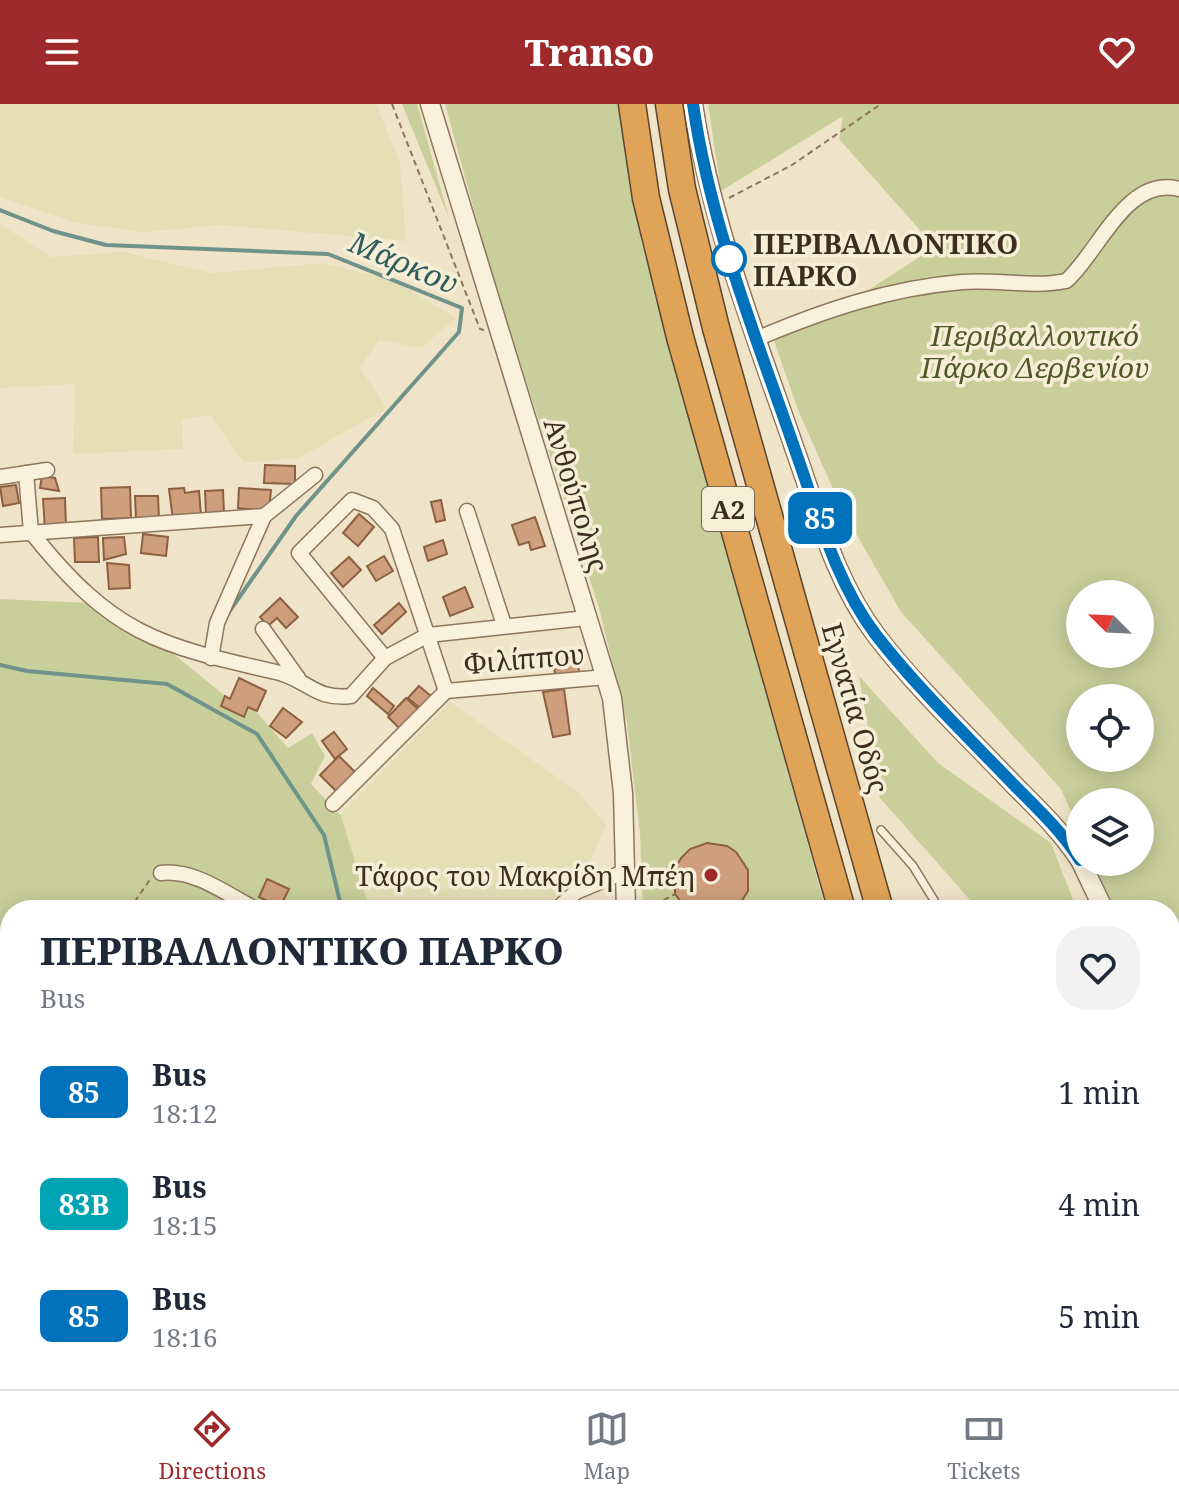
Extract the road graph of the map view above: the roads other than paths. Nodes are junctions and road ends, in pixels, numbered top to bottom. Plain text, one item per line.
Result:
1 (430, 104) edge
2 (632, 104) edge
3 (669, 104) edge
4 (693, 104) edge
5 (1179, 189) edge
6 (756, 339) junction
7 (47, 470) dead end
8 (26, 473) junction
9 (315, 475) dead end
10 (0, 477) edge
11 (467, 511) dead end
12 (264, 516) junction
13 (31, 532) junction
14 (0, 535) edge
15 (586, 618) junction
16 (504, 625) junction
17 (263, 629) dead end
18 (428, 635) junction
19 (211, 658) junction
20 (385, 658) junction
21 (606, 677) junction
22 (299, 678) junction
23 (446, 691) junction
24 (333, 804) dead end
25 (881, 830) dead end
26 (1066, 842) edge
27 (626, 871) junction
28 (161, 873) road end
29 (1088, 876) edge
30 (237, 900) edge
31 (567, 900) edge
32 (626, 900) edge
33 (839, 900) edge
34 (877, 900) edge
35 (934, 900) edge
36 (1099, 900) edge

1 - 15 street, Ανθούπολης
2 - 33 highway, Α2
3 - 34 highway, Εγνατία Οδός / Α2
4 - 6 street
5 - 6 street
6 - 26 street
7 - 8 street
8 - 10 street
8 - 13 street
9 - 12 street
11 - 16 street
12 - 13 street
12 - 19 street
13 - 14 street
13 - 19 street
15 - 16 street
15 - 21 street, Ανθούπολης
16 - 18 street
17 - 22 street
18 - 20 street
18 - 20 street
18 - 23 street
19 - 22 street
20 - 22 street
21 - 23 street, Φιλίππου
21 - 27 street, Ανθούπολης
23 - 24 street
25 - 35 lane
27 - 31 street
27 - 32 street, Ανθούπολης
28 - 30 street
29 - 36 street

